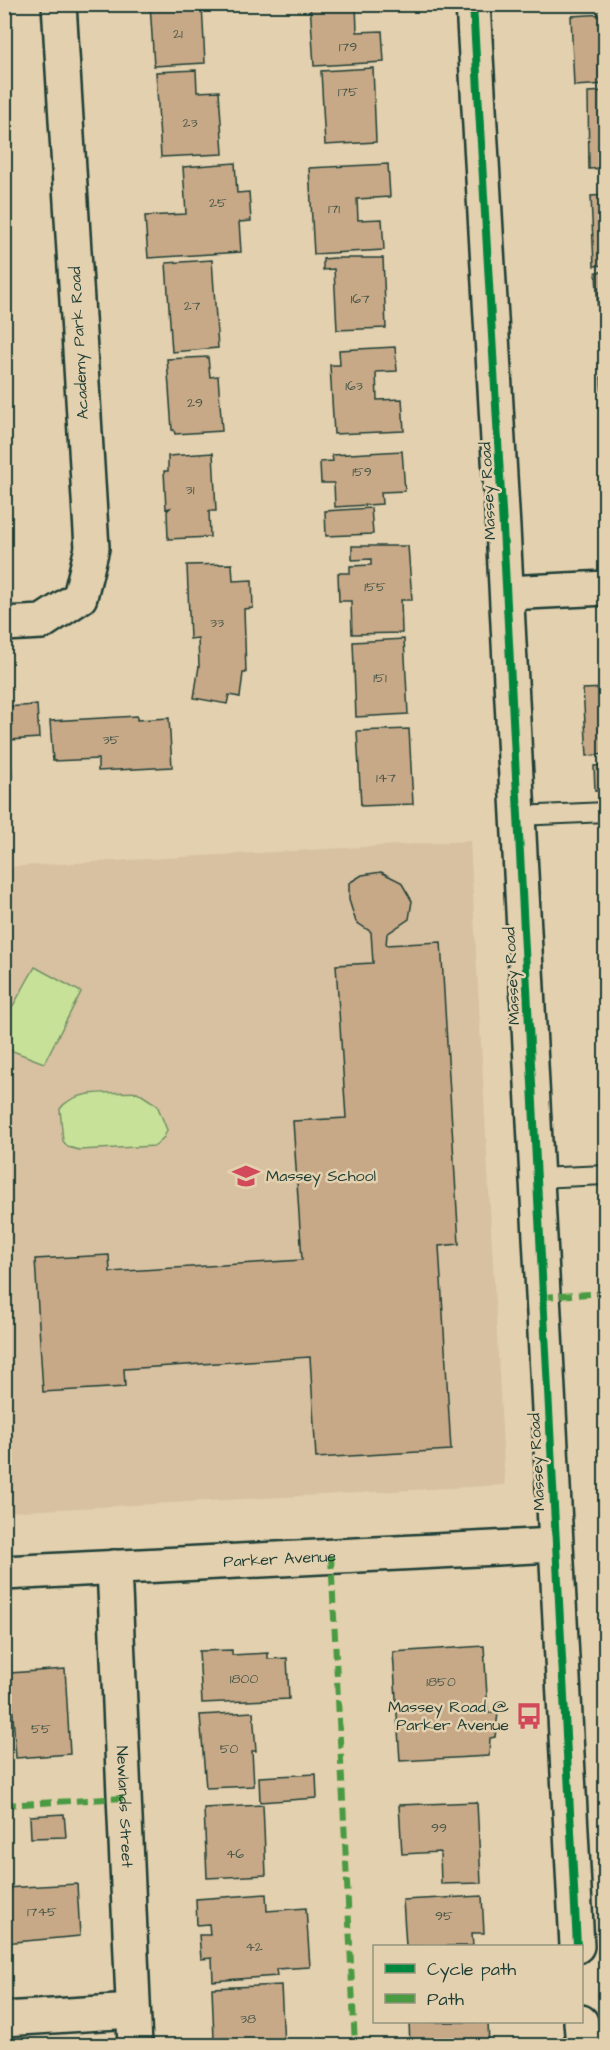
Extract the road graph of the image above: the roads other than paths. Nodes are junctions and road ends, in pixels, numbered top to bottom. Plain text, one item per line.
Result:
1 (59, 4) edge
2 (473, 4) edge
3 (606, 588) edge
4 (507, 593) junction
5 (4, 624) edge
6 (606, 812) edge
7 (518, 816) junction
8 (606, 1174) edge
9 (536, 1178) junction
10 (554, 1545) junction
11 (114, 1567) junction
12 (4, 1573) edge
13 (577, 1945) edge
14 (132, 2011) junction
15 (4, 2019) edge
16 (581, 2023) edge
17 (135, 2046) edge
18 (583, 2046) edge

1 - 5 street, Academy Park Road
2 - 4 street, Massey Road
3 - 4 street
4 - 7 street, Massey Road
6 - 7 lane
7 - 9 street, Massey Road
8 - 9 lane
9 - 10 street, Massey Road
10 - 11 street, Parker Avenue
10 - 13 street, Massey Road
11 - 12 street, Parker Avenue
11 - 14 street, Newlands Street
14 - 15 street
14 - 17 street, Newlands Street
16 - 18 street

